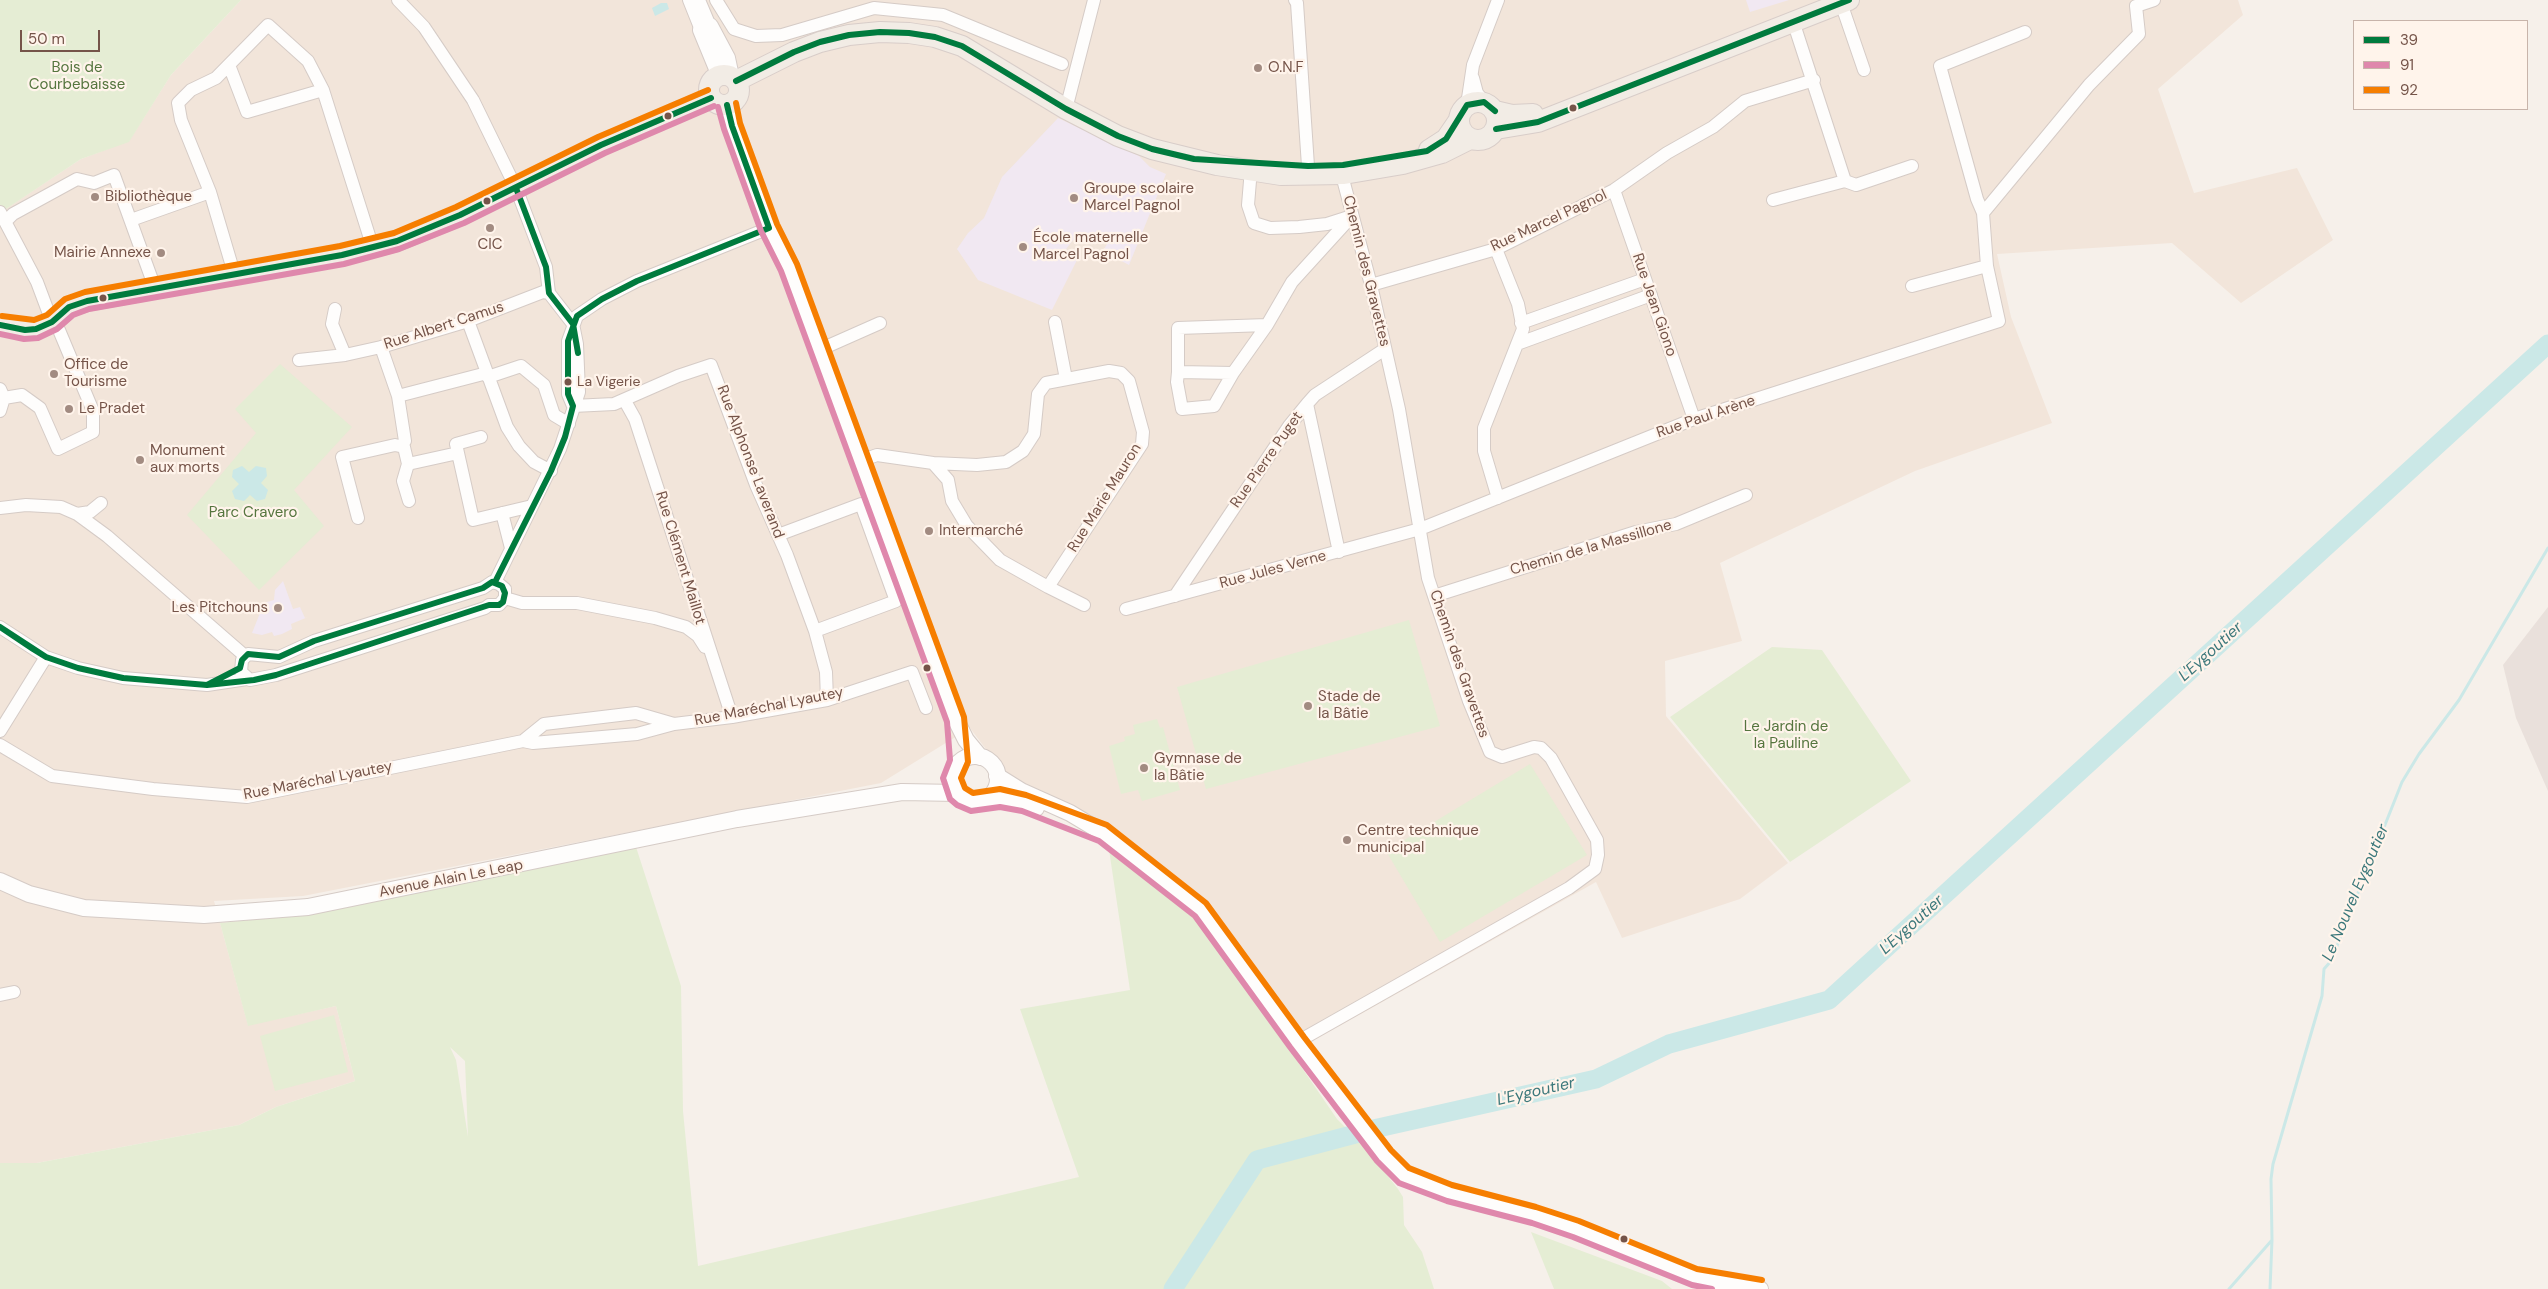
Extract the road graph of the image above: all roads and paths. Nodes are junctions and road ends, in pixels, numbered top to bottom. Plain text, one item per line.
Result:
1 (398, 0) edge
2 (689, 0) edge
3 (699, 0) edge
4 (716, 0) edge
5 (1094, 0) edge
6 (1295, 0) edge
7 (1498, 0) edge
8 (2154, 0) edge
9 (1845, 2) edge
10 (1793, 21) junction
11 (706, 28) junction
12 (2024, 32) dead end
13 (1062, 64) dead end
14 (229, 65) junction
15 (1864, 70) dead end
16 (729, 78) junction
17 (1814, 80) junction
18 (323, 90) junction
19 (719, 101) junction
20 (1066, 109) junction
21 (1480, 113) junction
22 (1470, 139) junction
23 (1404, 154) junction
24 (1194, 160) junction
25 (1308, 166) junction
26 (1912, 166) dead end
27 (1251, 169) junction
28 (1344, 174) junction
29 (1845, 182) junction
30 (516, 188) junction
31 (1614, 190) junction
32 (210, 192) junction
33 (1773, 200) dead end
34 (1983, 213) junction
35 (5, 215) edge
36 (1352, 216) junction
37 (131, 220) junction
38 (769, 228) junction
39 (373, 248) junction
40 (1496, 249) junction
41 (1987, 266) junction
42 (234, 273) junction
43 (1645, 279) junction
44 (1371, 285) junction
45 (1912, 286) dead end
46 (155, 288) junction
47 (549, 294) junction
48 (1651, 295) junction
49 (335, 309) dead end
50 (468, 321) junction
51 (52, 322) junction
52 (1055, 322) dead end
53 (880, 323) dead end
54 (1522, 323) junction
55 (573, 324) junction
56 (0, 325) edge
57 (1267, 325) junction
58 (1517, 344) junction
59 (381, 347) junction
60 (1385, 349) junction
61 (819, 350) junction
62 (345, 355) junction
63 (299, 360) dead end
64 (1178, 372) junction
65 (1233, 373) junction
66 (487, 375) junction
67 (1066, 379) junction
68 (398, 396) junction
69 (1, 399) edge
70 (625, 400) junction
71 (1307, 404) junction
72 (573, 406) junction
73 (1694, 419) junction
74 (569, 424) junction
75 (481, 437) dead end
76 (404, 444) junction
77 (458, 453) junction
78 (860, 461) junction
79 (933, 463) junction
80 (408, 464) junction
81 (551, 471) junction
82 (1746, 495) dead end
83 (1498, 498) junction
84 (409, 501) dead end
85 (532, 506) junction
86 (0, 508) edge
87 (77, 514) junction
88 (502, 514) junction
89 (358, 518) dead end
90 (92, 525) junction
91 (1420, 529) junction
92 (778, 535) junction
93 (510, 548) junction
94 (1339, 552) junction
95 (489, 585) junction
96 (1048, 587) junction
97 (1175, 596) junction
98 (1434, 596) junction
99 (505, 598) junction
100 (489, 605) junction
101 (1084, 605) dead end
102 (1126, 609) dead end
103 (0, 627) edge
104 (815, 631) junction
105 (710, 652) junction
106 (46, 657) junction
107 (263, 657) junction
108 (244, 668) junction
109 (264, 676) junction
110 (826, 700) junction
111 (926, 708) dead end
112 (732, 717) junction
113 (956, 720) junction
114 (674, 724) junction
115 (0, 731) edge
116 (523, 740) junction
117 (0, 745) edge
118 (980, 757) junction
119 (956, 767) junction
120 (998, 776) junction
121 (902, 792) junction
122 (957, 793) junction
123 (988, 798) junction
124 (1104, 833) junction
125 (0, 881) edge
126 (14, 992) dead end
127 (0, 995) edge
128 (1296, 1042) junction
129 (1760, 1289) edge

1 - 30 street
2 - 11 street
3 - 11 street
4 - 13 street
5 - 20 street
6 - 25 street
7 - 21 street
8 - 34 street
9 - 10 main road
9 - 15 street
10 - 17 street
10 - 21 main road
11 - 16 street
12 - 34 street
14 - 18 street
14 - 18 street
14 - 32 street
16 - 19 main road
16 - 19 main road
16 - 20 main road
17 - 29 street
17 - 31 street, Rue Marcel Pagnol
18 - 39 street
19 - 30 main road
19 - 38 street
20 - 24 main road
21 - 22 main road
21 - 22 main road
21 - 23 main road
22 - 28 main road
23 - 25 main road
23 - 28 street, Chemin des Gravettes
24 - 25 main road
24 - 27 main road
26 - 29 street
27 - 28 main road
27 - 36 street
28 - 36 street, Chemin des Gravettes
29 - 33 street
30 - 39 main road
30 - 47 street
31 - 40 street, Rue Marcel Pagnol
31 - 43 street, Rue Jean Giono
32 - 37 street
32 - 42 street
34 - 41 street
35 - 37 street
35 - 51 street
36 - 44 street, Chemin des Gravettes
36 - 57 street
37 - 46 street
38 - 55 street
38 - 61 street
39 - 42 main road
40 - 44 street, Rue Marcel Pagnol
40 - 54 street
41 - 45 street
41 - 73 street, Rue Paul Arène
42 - 46 main road
43 - 48 street, Rue Jean Giono
43 - 54 street
44 - 60 street, Chemin des Gravettes
46 - 51 main road
47 - 50 street, Rue Albert Camus
47 - 55 street
48 - 58 street
48 - 73 street, Rue Jean Giono
49 - 62 street
50 - 59 street, Rue Albert Camus
50 - 66 street
51 - 56 main road
51 - 69 street
52 - 67 street
53 - 61 street
54 - 58 street
55 - 72 street
57 - 64 street
57 - 65 street
58 - 83 street
59 - 62 street, Rue Albert Camus
59 - 68 street
60 - 71 street, Rue Pierre Puget
60 - 91 street, Chemin des Gravettes
61 - 78 street
62 - 63 street, Rue Albert Camus
64 - 65 street
64 - 65 street
66 - 68 street
66 - 74 street
66 - 81 street
67 - 79 street, Rue Marie Mauron
67 - 96 street, Rue Marie Mauron
68 - 76 street
70 - 72 street, Rue Alphonse Laverand
70 - 92 street, Rue Alphonse Laverand
70 - 105 street, Rue Clément Maillot
71 - 94 street
71 - 97 street, Rue Pierre Puget
72 - 74 street
73 - 83 street, Rue Paul Arène
74 - 81 street
75 - 77 street
76 - 80 street
76 - 89 street
77 - 80 street
77 - 88 street
78 - 79 street, Rue Marie Mauron
78 - 113 street
79 - 96 street
80 - 84 street
81 - 85 street
82 - 98 street, Chemin de la Massillone
83 - 91 street, Rue Paul Arène
85 - 88 street
85 - 93 street
86 - 87 street
87 - 90 street
87 - 90 street
88 - 93 street
90 - 108 street
91 - 94 street, Rue Jules Verne
91 - 98 street, Chemin des Gravettes
92 - 104 street, Rue Alphonse Laverand
92 - 104 street
93 - 95 street
94 - 97 street, Rue Jules Verne
95 - 99 street
95 - 100 street
95 - 107 street
96 - 101 street
97 - 102 street, Rue Jules Verne
98 - 128 street, Chemin des Gravettes
99 - 100 street
99 - 105 street
100 - 109 street
103 - 106 street
104 - 110 street, Rue Alphonse Laverand
105 - 112 street, Rue Clément Maillot
106 - 108 street
106 - 115 street
107 - 108 street
107 - 109 street
108 - 109 street
110 - 111 street, Rue Maréchal Lyautey
110 - 112 street, Rue Maréchal Lyautey
112 - 114 street, Rue Maréchal Lyautey
113 - 118 street
113 - 119 street
114 - 116 street, Rue Maréchal Lyautey
114 - 116 street, Rue Maréchal Lyautey
116 - 117 street, Rue Maréchal Lyautey
118 - 119 street
118 - 120 street
119 - 121 street, Avenue Alain Le Leap
119 - 122 street
120 - 123 street
120 - 124 street
121 - 122 street, Avenue Alain Le Leap
121 - 125 street, Avenue Alain Le Leap
122 - 123 street
123 - 124 street
124 - 128 street
126 - 127 street
128 - 129 street

